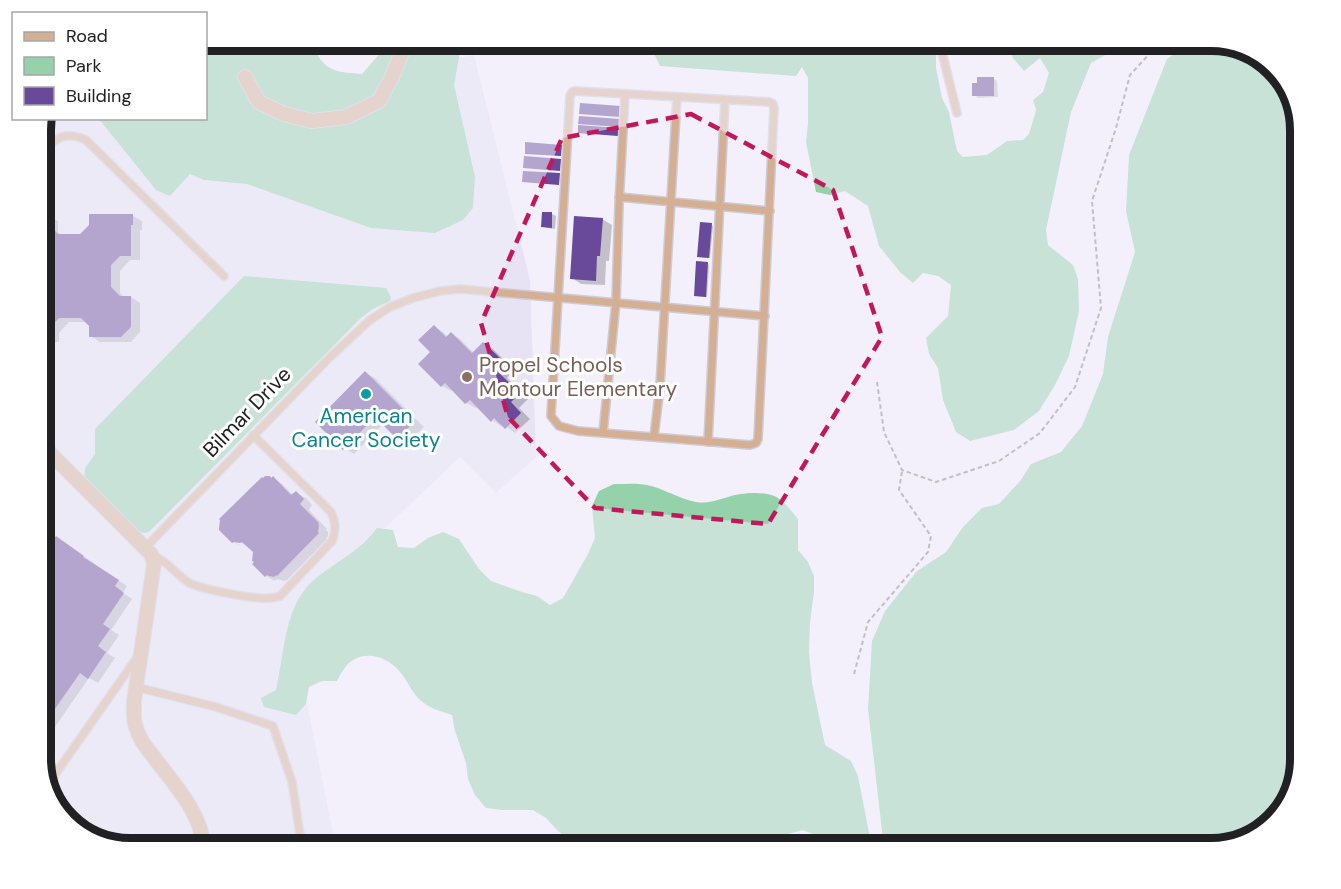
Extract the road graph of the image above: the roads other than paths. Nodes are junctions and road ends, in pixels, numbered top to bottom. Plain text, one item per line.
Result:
1 (403, 51) edge
2 (942, 51) edge
3 (245, 77) dead end
4 (625, 94) junction
5 (677, 97) junction
6 (725, 100) junction
7 (957, 113) dead end
8 (51, 144) edge
9 (619, 197) junction
10 (671, 202) junction
11 (720, 207) junction
12 (770, 212) junction
13 (224, 276) dead end
14 (557, 297) junction
15 (616, 302) junction
16 (665, 307) junction
17 (715, 311) junction
18 (765, 316) junction
19 (603, 433) junction
20 (254, 435) junction
21 (654, 437) junction
22 (708, 442) junction
23 (51, 454) edge
24 (148, 551) junction
25 (141, 652) junction
26 (136, 687) junction
27 (53, 777) edge
28 (202, 838) edge
29 (300, 838) edge

1 - 3 street
2 - 7 lane
4 - 5 lane
4 - 9 lane
4 - 14 lane
5 - 6 lane
5 - 10 lane
6 - 11 lane
6 - 12 lane
8 - 13 lane
9 - 10 lane
9 - 15 lane
10 - 11 lane
10 - 16 lane
11 - 12 lane
11 - 17 lane
12 - 18 lane
14 - 15 lane, Bilmar Drive
14 - 19 lane
14 - 20 lane, Bilmar Drive
15 - 16 lane, Bilmar Drive
15 - 19 lane
16 - 17 lane, Bilmar Drive
16 - 21 lane
17 - 18 lane, Bilmar Drive
17 - 22 lane
18 - 22 lane
19 - 21 lane
20 - 24 lane, Bilmar Drive
20 - 24 lane
21 - 22 lane
23 - 24 street
24 - 25 street
25 - 26 street
25 - 27 lane
26 - 28 street
26 - 29 lane

